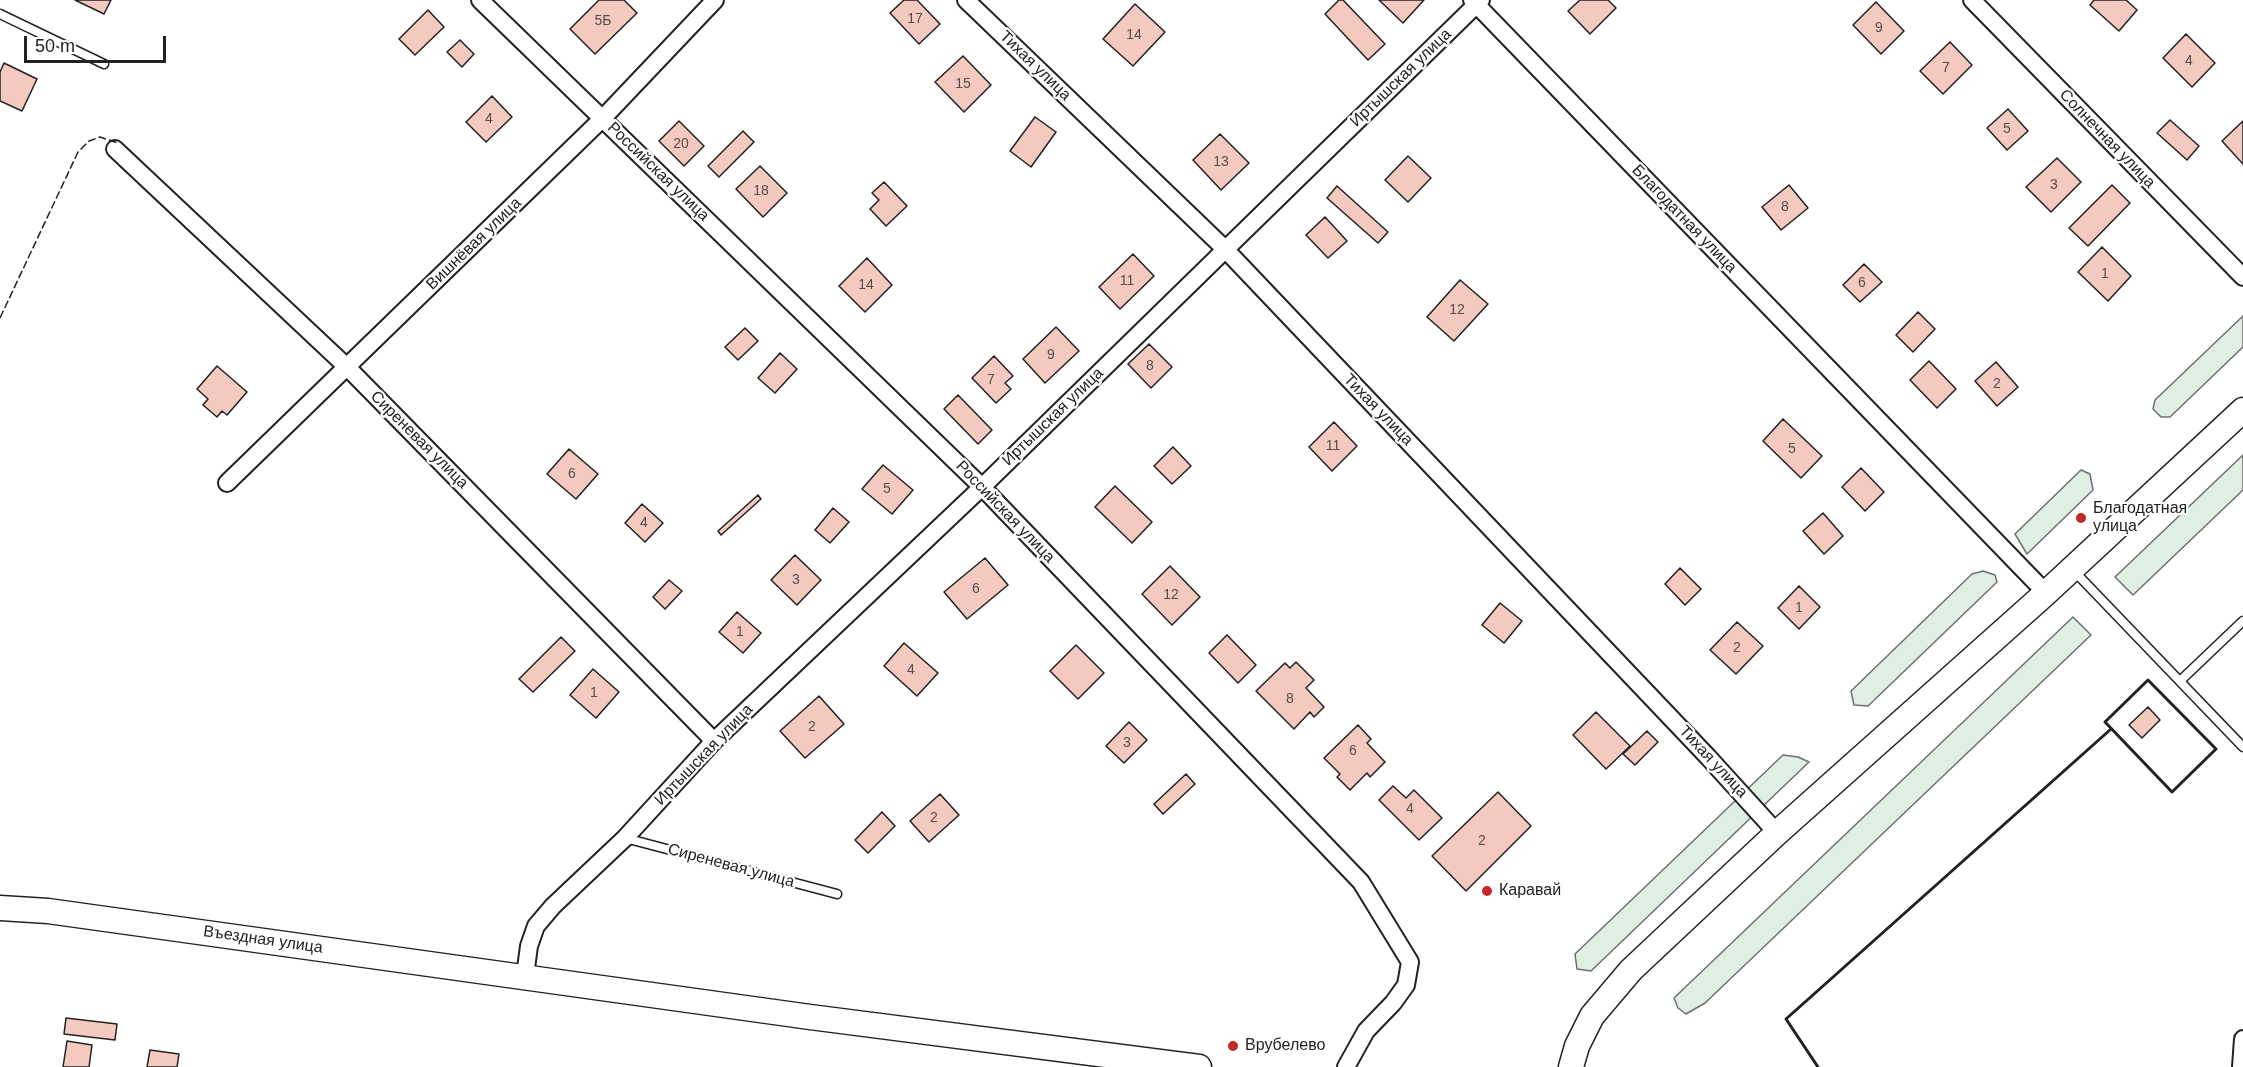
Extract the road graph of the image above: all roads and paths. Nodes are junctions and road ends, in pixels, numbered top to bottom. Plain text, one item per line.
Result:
1 (480, 0) edge
2 (715, 0) edge
3 (966, 0) edge
4 (1972, 0) edge
5 (1476, 2) edge
6 (0, 14) edge
7 (105, 64) dead end
8 (603, 118) junction
9 (115, 149) dead end
10 (1225, 249) junction
11 (2243, 277) edge
12 (348, 368) junction
13 (2243, 410) edge
14 (227, 483) dead end
15 (982, 487) junction
16 (2071, 569) junction
17 (2046, 593) junction
18 (2243, 621) edge
19 (2180, 681) junction
20 (714, 741) junction
21 (2243, 747) edge
22 (1777, 833) junction
23 (625, 838) junction
24 (837, 894) dead end
25 (0, 908) edge
26 (525, 976) junction
27 (2243, 1039) edge
28 (1199, 1067) edge
29 (1346, 1067) edge
30 (1571, 1067) edge
31 (2241, 1067) edge

1 - 8 street, Российская улица
2 - 8 street, Вишнёвая улица
3 - 10 street, Тихая улица
4 - 11 street, Солнечная улица
5 - 10 street, Иртышская улица
5 - 17 street, Благодатная улица
6 - 7 lane
8 - 12 street, Вишнёвая улица
8 - 15 street, Российская улица
9 - 12 street, Сиреневая улица
10 - 15 street, Иртышская улица
10 - 22 street, Тихая улица
12 - 14 street, Вишнёвая улица
12 - 20 street, Сиреневая улица
13 - 16 street
15 - 20 street, Иртышская улица
15 - 29 street, Российская улица
16 - 17 street
16 - 19 lane
17 - 22 street
18 - 19 lane
19 - 21 lane
20 - 23 street, Иртышская улица
22 - 30 street
23 - 24 lane, Сиреневая улица
23 - 26 street, Иртышская улица
25 - 26 street, Въездная улица
26 - 28 street, Въездная улица
27 - 31 street

